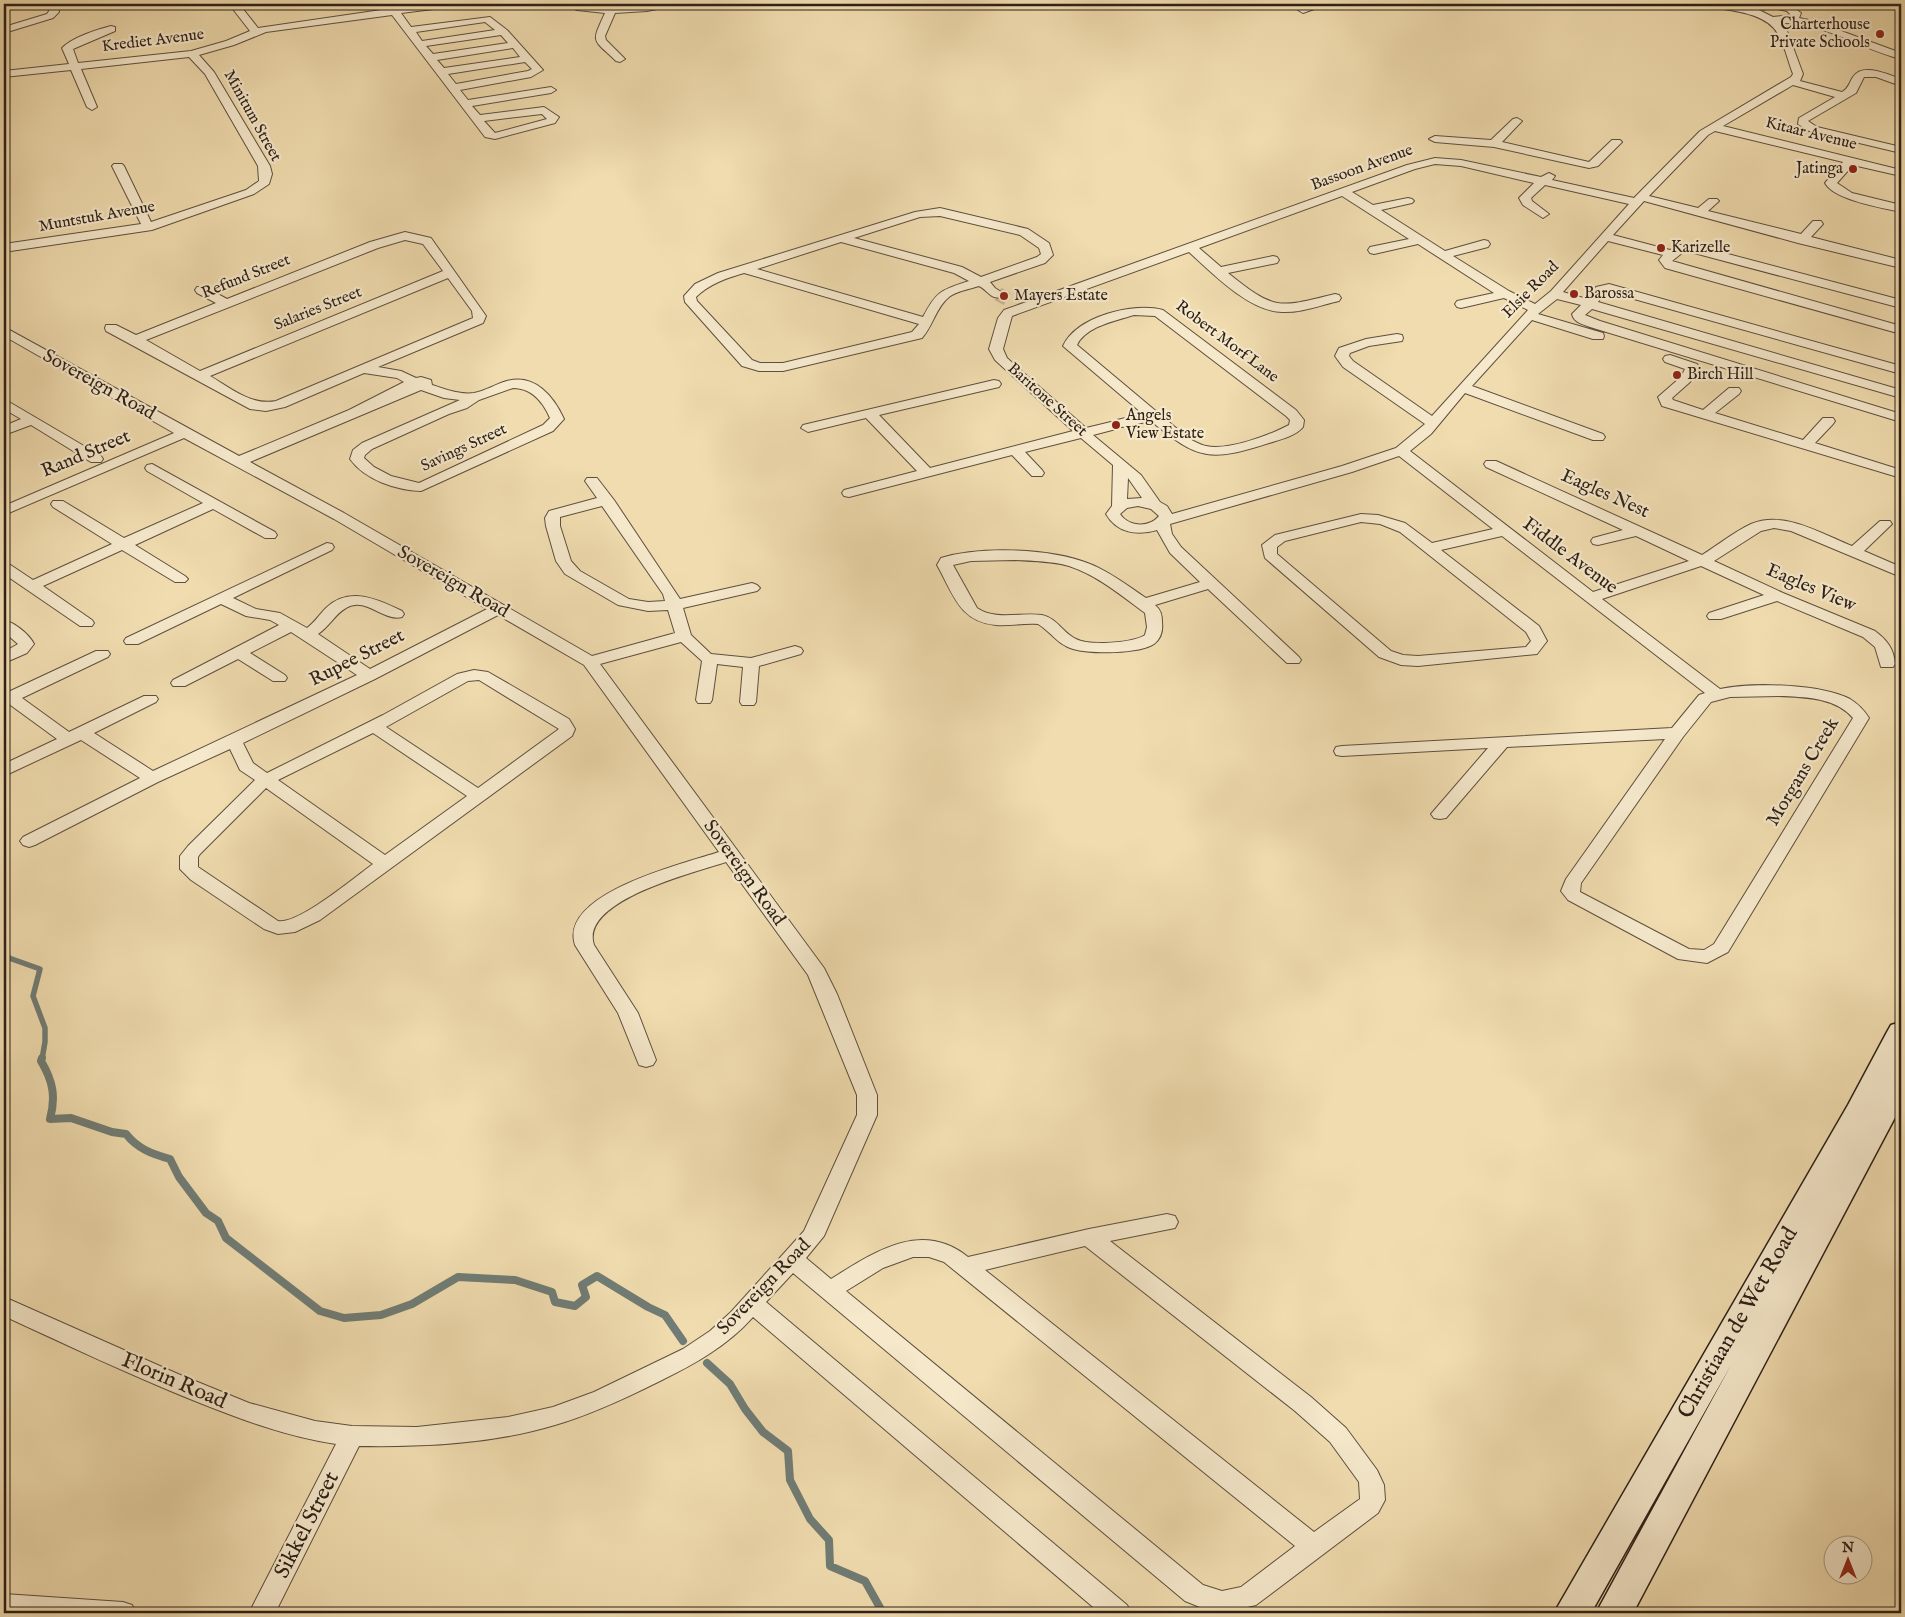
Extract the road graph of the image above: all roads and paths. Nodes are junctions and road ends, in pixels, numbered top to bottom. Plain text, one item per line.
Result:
1 (53, 4) edge
2 (234, 4) edge
3 (450, 4) edge
4 (569, 4) edge
5 (668, 4) edge
6 (1323, 4) edge
7 (1712, 4) edge
8 (392, 8) edge
9 (612, 9) junction
10 (1303, 10) dead end
11 (1755, 10) junction
12 (1786, 11) edge
13 (1767, 18) junction
14 (111, 29) dead end
15 (4, 30) edge
16 (409, 30) junction
17 (1782, 31) junction
18 (256, 32) junction
19 (504, 32) junction
20 (1840, 34) junction
21 (1794, 37) junction
22 (419, 44) junction
23 (515, 45) junction
24 (192, 54) junction
25 (1901, 56) edge
26 (430, 58) junction
27 (528, 59) junction
28 (620, 59) dead end
29 (75, 65) junction
30 (441, 72) junction
31 (4, 74) edge
32 (1792, 82) junction
33 (1901, 83) edge
34 (453, 88) junction
35 (551, 90) dead end
36 (1844, 96) junction
37 (465, 104) junction
38 (92, 107) dead end
39 (477, 119) junction
40 (1517, 121) dead end
41 (1713, 127) junction
42 (1436, 138) dead end
43 (1616, 142) dead end
44 (1494, 144) junction
45 (1901, 150) edge
46 (1566, 161) junction
47 (1850, 161) junction
48 (118, 166) dead end
49 (1901, 173) edge
50 (1543, 182) junction
51 (250, 192) joint
52 (1344, 192) junction
53 (1638, 200) junction
54 (1713, 200) dead end
55 (1408, 201) dead end
56 (1370, 209) junction
57 (1901, 209) edge
58 (1700, 212) junction
59 (1542, 214) dead end
60 (1817, 224) dead end
61 (148, 227) junction
62 (1604, 237) junction
63 (841, 238) junction
64 (1419, 240) junction
65 (1802, 240) junction
66 (1484, 244) dead end
67 (4, 248) edge
68 (1192, 248) junction
69 (1374, 250) dead end
70 (1442, 254) junction
71 (1672, 254) junction
72 (1274, 260) dead end
73 (297, 262) dead end
74 (1901, 264) edge
75 (743, 269) junction
76 (313, 270) junction
77 (1220, 271) junction
78 (450, 273) junction
79 (984, 283) junction
80 (201, 290) dead end
81 (1505, 294) junction
82 (1555, 294) junction
83 (1016, 298) junction
84 (1336, 298) dead end
85 (227, 304) junction
86 (1461, 304) dead end
87 (1590, 304) junction
88 (1901, 304) edge
89 (1533, 312) junction
90 (926, 322) junction
91 (111, 328) dead end
92 (1901, 330) edge
93 (4, 331) edge
94 (1397, 338) dead end
95 (136, 340) junction
96 (391, 357) junction
97 (362, 369) junction
98 (1901, 370) edge
99 (401, 375) junction
100 (199, 376) junction
101 (994, 384) dead end
102 (423, 386) junction
103 (1463, 388) junction
104 (1734, 391) dead end
105 (1901, 394) edge
106 (474, 397) junction
107 (4, 403) edge
108 (444, 411) junction
109 (870, 414) junction
110 (1705, 415) junction
111 (1152, 416) junction
112 (1901, 417) edge
113 (31, 420) junction
114 (1828, 421) dead end
115 (1433, 424) junction
116 (808, 428) dead end
117 (4, 431) edge
118 (185, 433) junction
119 (1083, 433) junction
120 (1598, 437) dead end
121 (1806, 445) junction
122 (1015, 450) junction
123 (1401, 451) junction
124 (96, 459) dead end
125 (238, 462) junction
126 (1120, 464) junction
127 (1491, 464) dead end
128 (152, 468) dead end
129 (927, 472) junction
130 (1037, 473) dead end
131 (1901, 474) edge
132 (592, 480) dead end
133 (849, 493) dead end
134 (607, 500) junction
135 (214, 503) junction
136 (58, 504) dead end
137 (1223, 504) junction
138 (1156, 505) junction
139 (1119, 506) junction
140 (4, 511) edge
141 (1163, 522) junction
142 (1885, 524) dead end
143 (1132, 528) junction
144 (1503, 531) junction
145 (1640, 531) junction
146 (270, 535) dead end
147 (1598, 542) dead end
148 (123, 544) junction
149 (327, 547) dead end
150 (1430, 548) junction
151 (1175, 550) junction
152 (1854, 552) junction
153 (1704, 561) junction
154 (4, 567) edge
155 (1901, 572) edge
156 (180, 580) dead end
157 (31, 586) junction
158 (752, 588) dead end
159 (1214, 588) junction
160 (1778, 596) junction
161 (1592, 597) junction
162 (221, 598) junction
163 (675, 604) junction
164 (1148, 607) junction
165 (498, 608) junction
166 (396, 614) dead end
167 (1715, 616) dead end
168 (86, 623) dead end
169 (4, 625) edge
170 (292, 625) junction
171 (307, 634) junction
172 (684, 636) junction
173 (132, 641) dead end
174 (795, 651) dead end
175 (240, 653) junction
176 (102, 654) dead end
177 (4, 658) edge
178 (710, 659) junction
179 (1293, 660) dead end
180 (590, 662) junction
181 (751, 663) junction
182 (1887, 664) dead end
183 (369, 676) junction
184 (279, 678) dead end
185 (179, 683) dead end
186 (1716, 694) junction
187 (7, 698) edge
188 (150, 699) dead end
189 (704, 700) dead end
190 (748, 702) dead end
191 (374, 726) junction
192 (1677, 733) junction
193 (75, 736) junction
194 (234, 741) junction
195 (1502, 742) junction
196 (1342, 751) dead end
197 (4, 771) edge
198 (152, 778) junction
199 (265, 780) junction
200 (479, 796) junction
201 (1440, 814) dead end
202 (28, 841) dead end
203 (730, 854) junction
204 (386, 864) junction
205 (1901, 1032) edge
206 (646, 1060) dead end
207 (1901, 1079) edge
208 (1167, 1222) dead end
209 (1089, 1237) junction
210 (793, 1260) junction
211 (965, 1266) junction
212 (830, 1290) junction
213 (752, 1303) junction
214 (4, 1306) edge
215 (352, 1436) junction
216 (1313, 1546) junction
217 (4, 1605) edge
218 (123, 1613) edge
219 (262, 1613) edge
220 (1118, 1613) edge
221 (1572, 1613) edge
222 (1614, 1613) edge

1 - 15 street
2 - 18 street
3 - 8 street, Krediet Avenue
4 - 9 street
5 - 9 street
6 - 10 street
7 - 11 street
8 - 16 street
8 - 18 street, Krediet Avenue
9 - 28 street
11 - 12 street
11 - 13 street
12 - 13 street
12 - 17 street
12 - 20 street
13 - 17 street
14 - 29 street
16 - 19 street
16 - 22 street
17 - 21 street
18 - 24 street, Krediet Avenue
19 - 22 street
19 - 23 street
20 - 21 street
20 - 25 street
21 - 32 street
22 - 26 street
23 - 26 street
23 - 27 street
24 - 29 street, Krediet Avenue
24 - 51 street, Minitum Street
26 - 30 street
27 - 30 street
27 - 34 street
29 - 31 street, Krediet Avenue
29 - 38 street
30 - 34 street
32 - 36 street
32 - 41 street, Elsie Road
33 - 36 street
34 - 37 street
35 - 37 street
36 - 45 street
37 - 39 street
39 - 39 street
40 - 44 street
41 - 47 street, Kitaar Avenue
41 - 53 street, Elsie Road
42 - 44 street
43 - 46 street
44 - 46 street
46 - 50 street
47 - 49 street, Kitaar Avenue
47 - 57 street
48 - 61 street
50 - 52 street, Bassoon Avenue
50 - 53 street, Bassoon Avenue
50 - 59 street
51 - 61 street, Muntstuk Avenue
52 - 56 street
52 - 68 street, Bassoon Avenue
53 - 58 street, Bassoon Avenue
53 - 62 street, Elsie Road
54 - 58 street
55 - 56 street
56 - 64 street
58 - 65 street, Bassoon Avenue
60 - 65 street
61 - 67 street, Muntstuk Avenue
62 - 71 street
62 - 82 street, Elsie Road
63 - 75 street
63 - 79 street
63 - 79 street
64 - 69 street
64 - 70 street
65 - 74 street, Bassoon Avenue
66 - 70 street
68 - 77 street
68 - 83 street, Baritone Street
70 - 81 street
71 - 88 street
71 - 92 street
72 - 77 street
73 - 76 street
75 - 90 street
75 - 90 street
76 - 78 street, Refund Street
76 - 85 street, Refund Street
77 - 84 street
78 - 96 street, Refund Street
78 - 100 street, Salaries Street
79 - 83 street
79 - 90 street
80 - 85 street
81 - 86 street
81 - 89 street
82 - 87 street
82 - 89 street, Elsie Road
83 - 119 street, Baritone Street
85 - 95 street, Refund Street
87 - 98 street
87 - 105 street
87 - 112 street
89 - 103 street, Elsie Road
89 - 110 street
91 - 95 street
93 - 118 street, Sovereign Road
94 - 115 street
95 - 100 street, Refund Street
96 - 97 street, Refund Street
96 - 99 street
97 - 99 street
97 - 100 street, Refund Street
99 - 102 street
101 - 109 street
102 - 106 street, Savings Street
102 - 108 street
102 - 125 street
103 - 115 street, Elsie Road
103 - 120 street
104 - 110 street
106 - 108 street, Savings Street
106 - 108 street, Savings Street
107 - 113 street
109 - 116 street
109 - 129 street
110 - 121 street
111 - 111 street, Robert Morf Lane
111 - 119 street
113 - 117 street
113 - 124 street
114 - 121 street
115 - 123 street, Elsie Road
118 - 125 street, Sovereign Road
118 - 140 street, Rand Street
119 - 122 street
119 - 126 street, Baritone Street
121 - 131 street
122 - 129 street
122 - 130 street
123 - 137 street, Elsie Road
123 - 144 street, Fiddle Avenue
125 - 165 street, Sovereign Road
126 - 138 street, Baritone Street
126 - 139 street
127 - 145 street, Eagles Nest
128 - 135 street
129 - 133 street
132 - 134 street
134 - 163 street
134 - 163 street
135 - 146 street
135 - 148 street
136 - 148 street
137 - 138 street, Elsie Road
137 - 141 street, Elsie Road
138 - 139 street, Elsie Road
138 - 141 street, Baritone Street
139 - 143 street
141 - 143 street, Elsie Road
141 - 151 street
142 - 152 street
143 - 151 street
144 - 150 street
144 - 161 street, Fiddle Avenue
145 - 147 street
145 - 153 street, Eagles Nest
148 - 156 street
148 - 157 street
149 - 162 street
150 - 150 street
151 - 159 street
152 - 153 street
152 - 155 street
153 - 160 street, Eagles View
153 - 161 street
154 - 157 street
157 - 168 street
158 - 163 street
159 - 164 street
159 - 179 street
160 - 167 street
160 - 182 street, Eagles View
161 - 186 street, Fiddle Avenue
162 - 170 street
162 - 173 street
163 - 172 street
164 - 164 street
165 - 180 street, Sovereign Road
165 - 183 street, Rupee Street
166 - 171 street
169 - 177 street
170 - 171 street
170 - 175 street
171 - 183 street
172 - 178 street
172 - 180 street
174 - 181 street
175 - 184 street
175 - 185 street
176 - 187 street
178 - 181 street
178 - 189 street
180 - 203 street, Sovereign Road
181 - 190 street
183 - 194 street, Rupee Street
186 - 192 street
186 - 192 street, Morgans Creek
187 - 193 street
188 - 193 street
191 - 199 street
191 - 200 street
191 - 200 street
192 - 195 street
193 - 197 street
193 - 198 street
194 - 198 street, Rupee Street
194 - 199 street
195 - 196 street
195 - 201 street
198 - 202 street, Rupee Street
199 - 204 street
199 - 204 street
200 - 204 street
203 - 206 street
203 - 210 street, Sovereign Road
205 - 221 main road, Christiaan de Wet Road
207 - 222 main road, Christiaan de Wet Road
208 - 209 street
209 - 211 street
209 - 216 street
210 - 212 street
210 - 213 street, Sovereign Road
211 - 212 street
211 - 216 street
212 - 216 street
213 - 215 street, Sovereign Road
213 - 220 street
214 - 215 street, Florin Road
215 - 219 street, Sikkel Street
217 - 218 street

